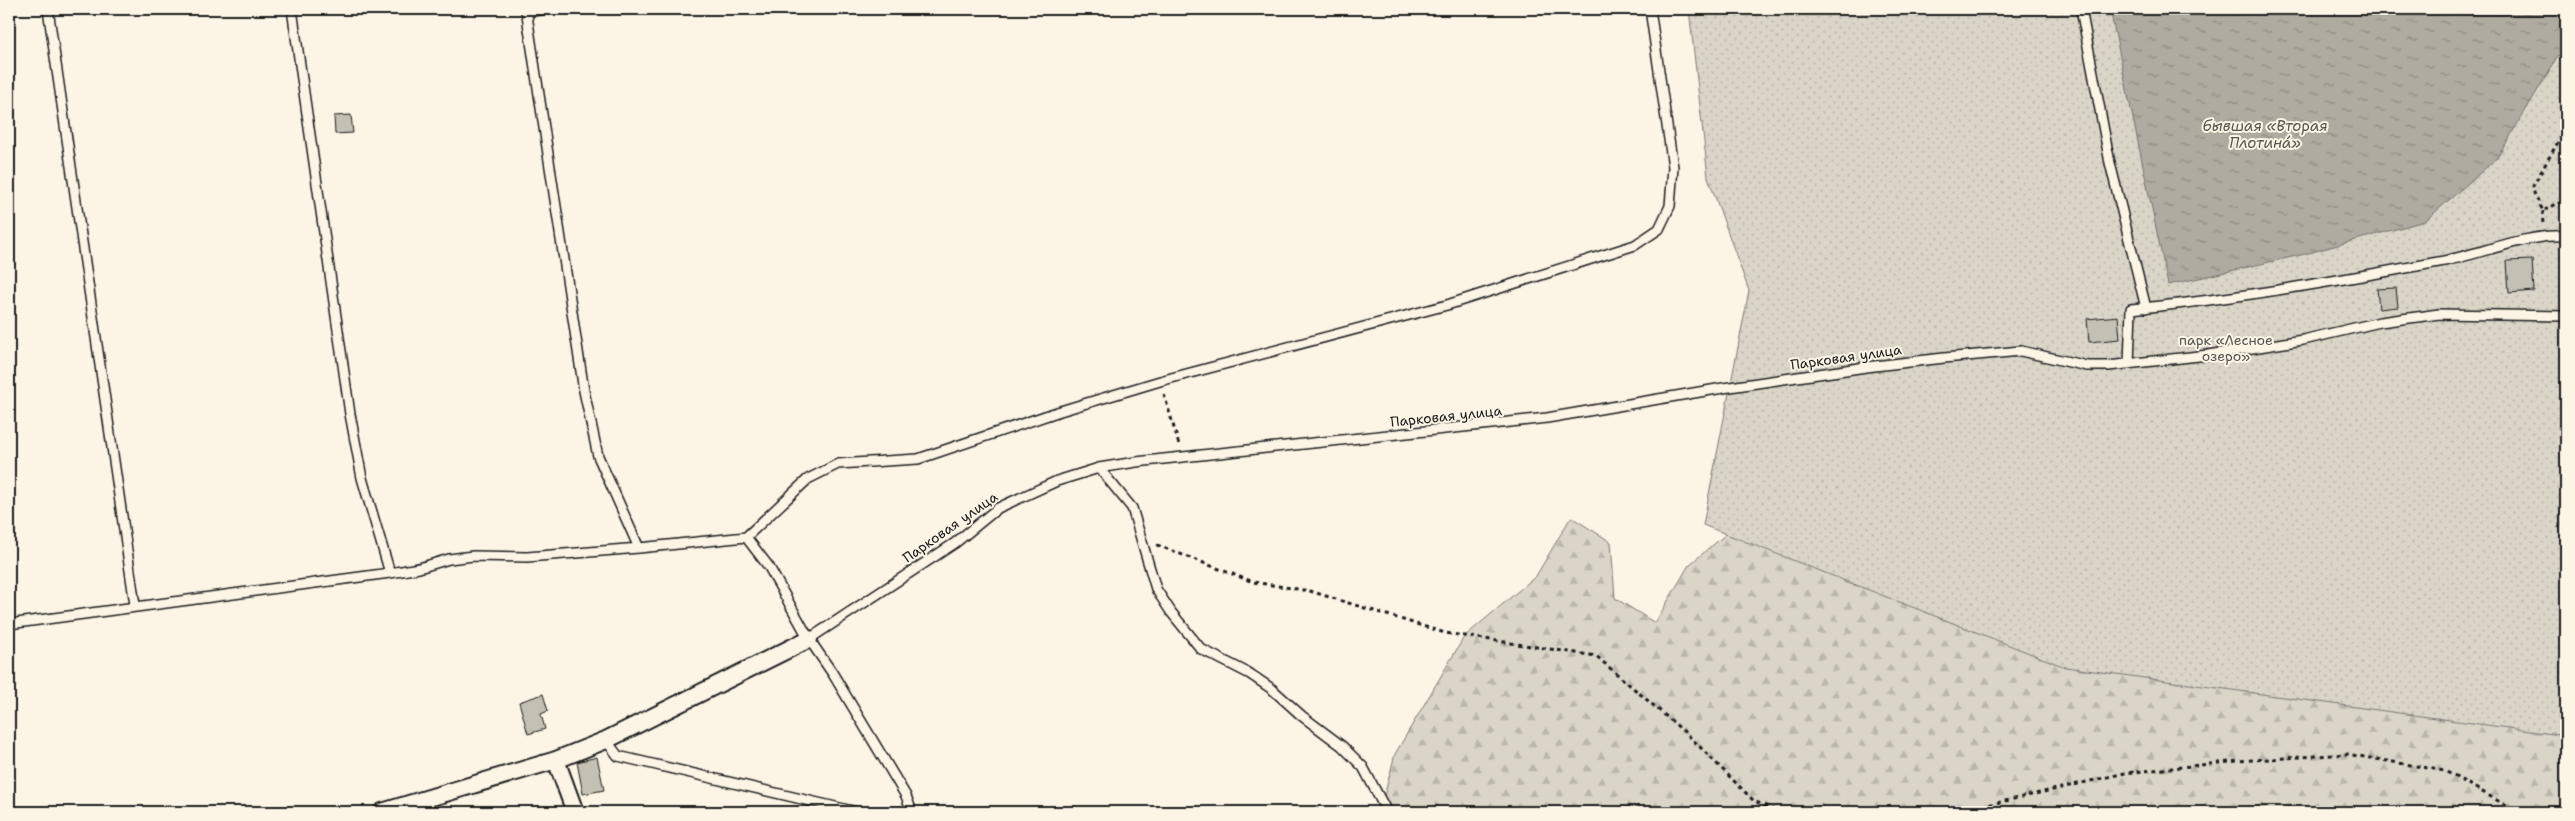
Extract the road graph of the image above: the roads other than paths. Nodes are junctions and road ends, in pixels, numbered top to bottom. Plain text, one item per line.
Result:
1 (48, 9) edge
2 (292, 9) edge
3 (546, 9) edge
4 (1650, 9) edge
5 (2081, 9) edge
6 (526, 11) edge
7 (2566, 236) edge
8 (2146, 308) junction
9 (2566, 316) edge
10 (2129, 364) junction
11 (1099, 468) junction
12 (746, 537) junction
13 (639, 548) junction
14 (390, 573) junction
15 (135, 605) junction
16 (9, 624) edge
17 (809, 639) junction
18 (606, 740) junction
19 (556, 760) junction
20 (382, 812) edge
21 (575, 812) edge
22 (857, 812) edge
23 (912, 812) edge
24 (1387, 812) edge

1 - 15 lane
2 - 14 lane
3 - 6 lane
4 - 12 lane
5 - 8 lane
6 - 13 lane
7 - 8 lane
8 - 10 lane
9 - 10 lane, Парковая улица
10 - 11 lane, Парковая улица
11 - 17 lane, Парковая улица
11 - 24 lane
12 - 13 lane
12 - 17 lane
13 - 14 lane
14 - 15 lane
15 - 16 lane
17 - 18 street
17 - 23 lane
18 - 19 street
18 - 22 lane
19 - 20 street
19 - 21 street

